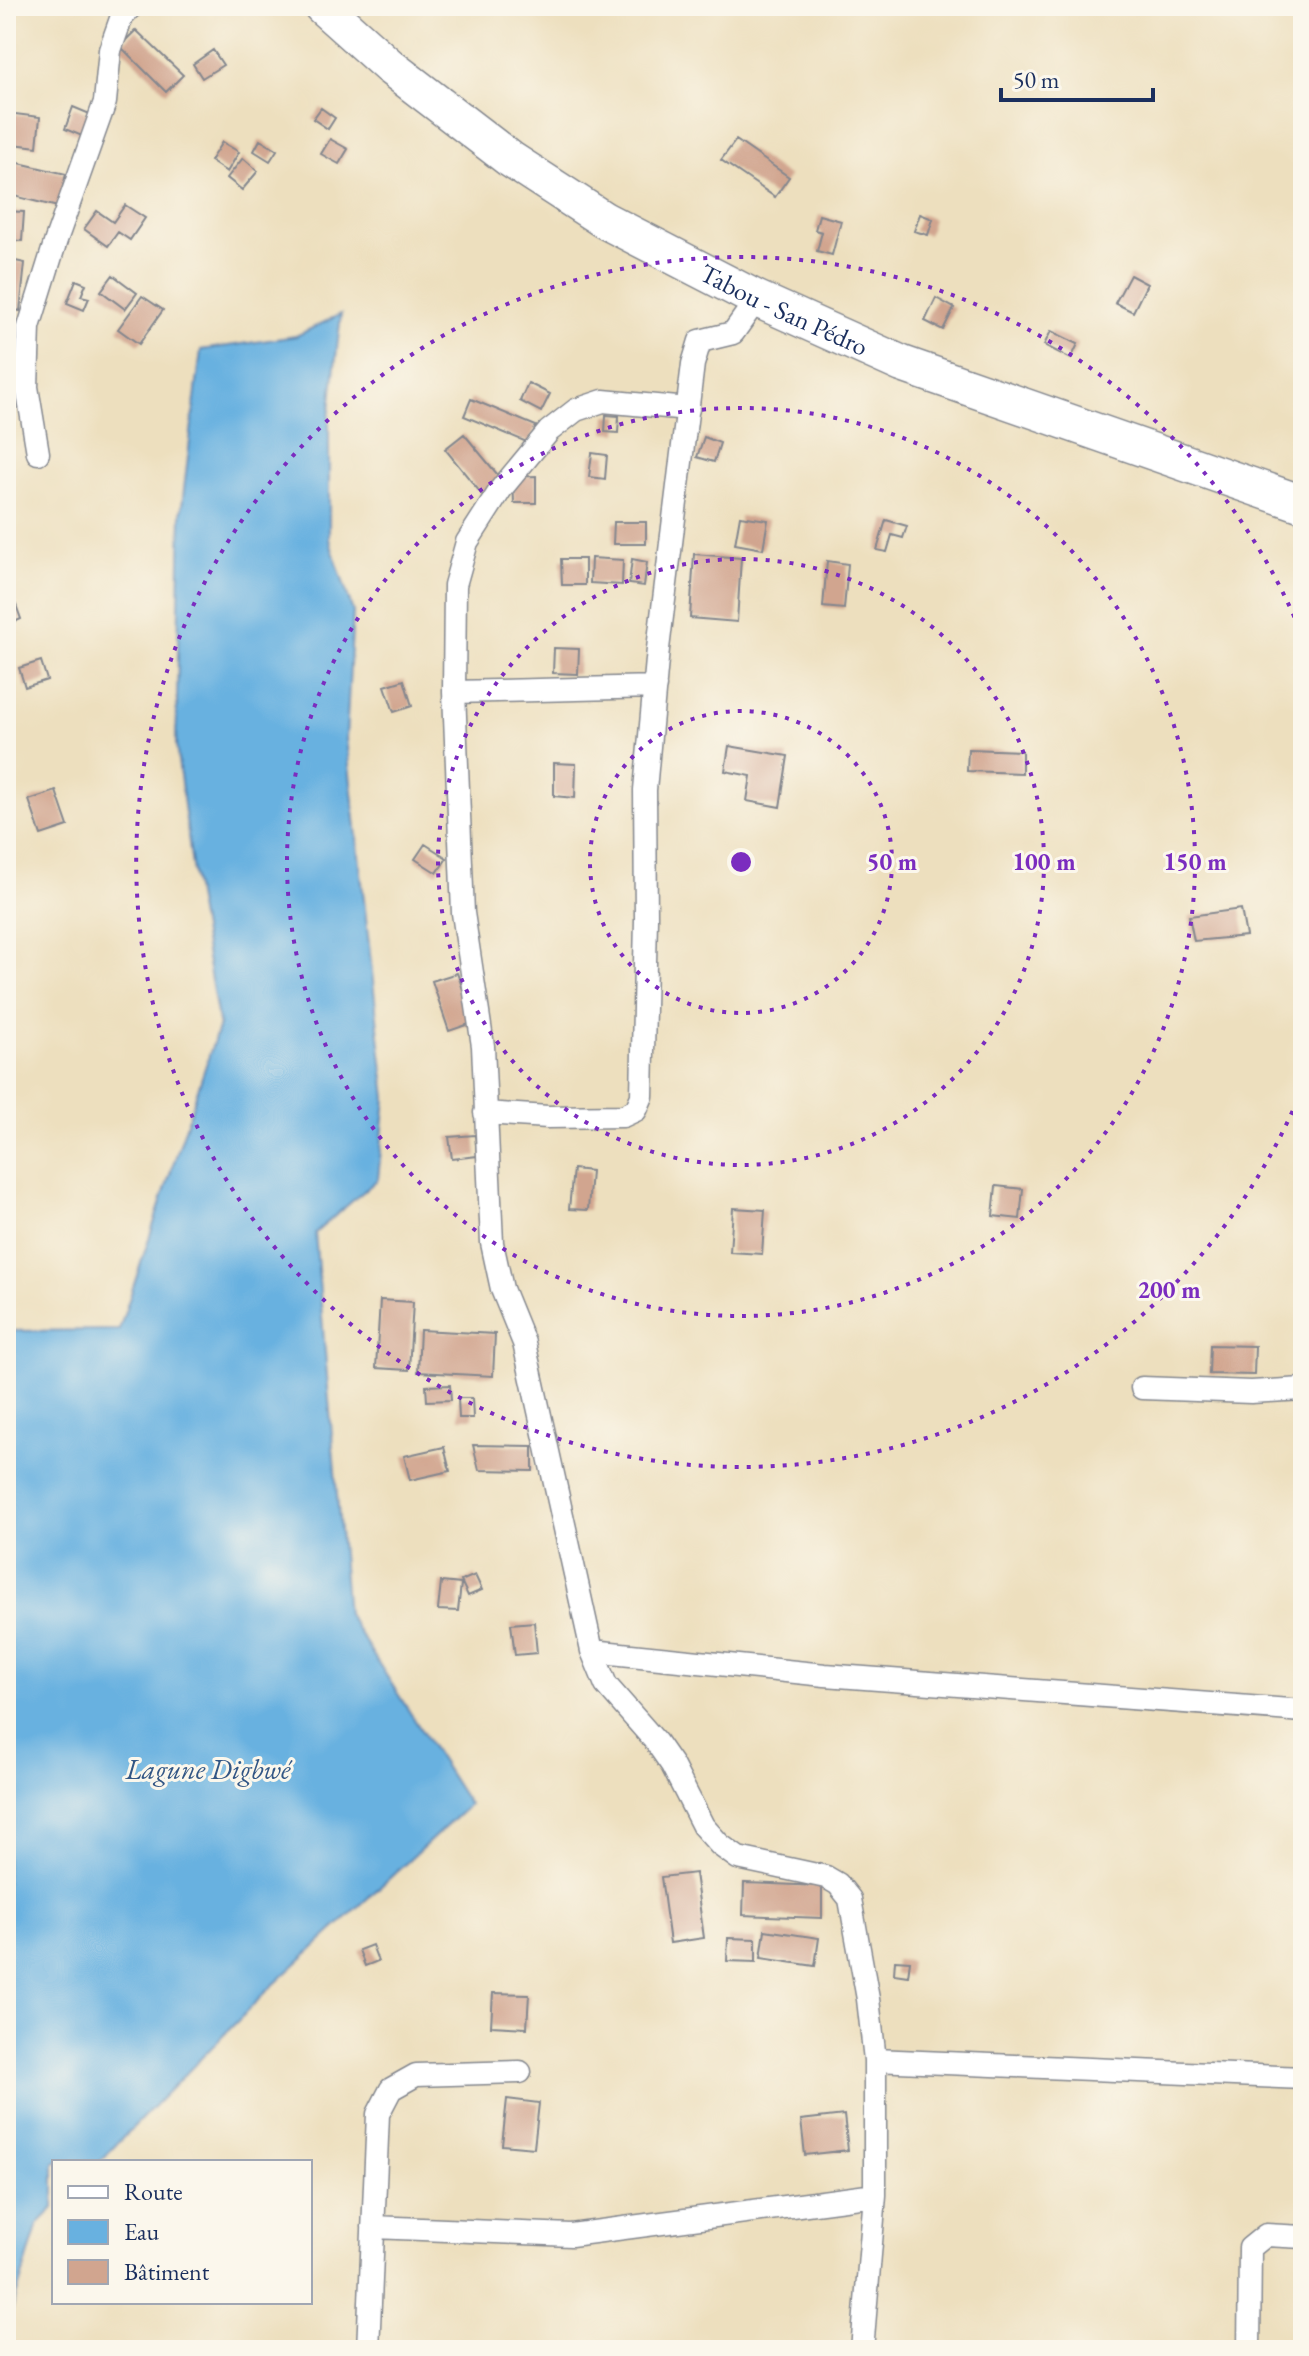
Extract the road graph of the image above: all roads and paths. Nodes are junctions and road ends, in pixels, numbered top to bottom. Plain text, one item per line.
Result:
1 (132, 6) edge
2 (322, 6) edge
3 (757, 299) junction
4 (688, 409) junction
5 (38, 453) dead end
6 (1303, 504) edge
7 (655, 687) junction
8 (454, 692) junction
9 (485, 1113) junction
10 (1142, 1388) dead end
11 (1303, 1389) edge
12 (592, 1651) junction
13 (1303, 1711) edge
14 (875, 2060) junction
15 (520, 2072) dead end
16 (1303, 2078) edge
17 (875, 2195) junction
18 (373, 2227) junction
19 (1303, 2237) edge
20 (368, 2350) edge
21 (862, 2350) edge
22 (1249, 2350) edge

1 - 5 street
2 - 3 main road, Tabou - San Pédro
3 - 4 street
3 - 6 main road, Tabou - San Pédro
4 - 7 street
4 - 8 street
7 - 8 street
7 - 9 street
8 - 9 street
9 - 12 street
10 - 11 street
12 - 13 street
12 - 14 street
14 - 16 street
14 - 17 street
15 - 18 street
17 - 18 street
17 - 21 street
18 - 20 street
19 - 22 street

